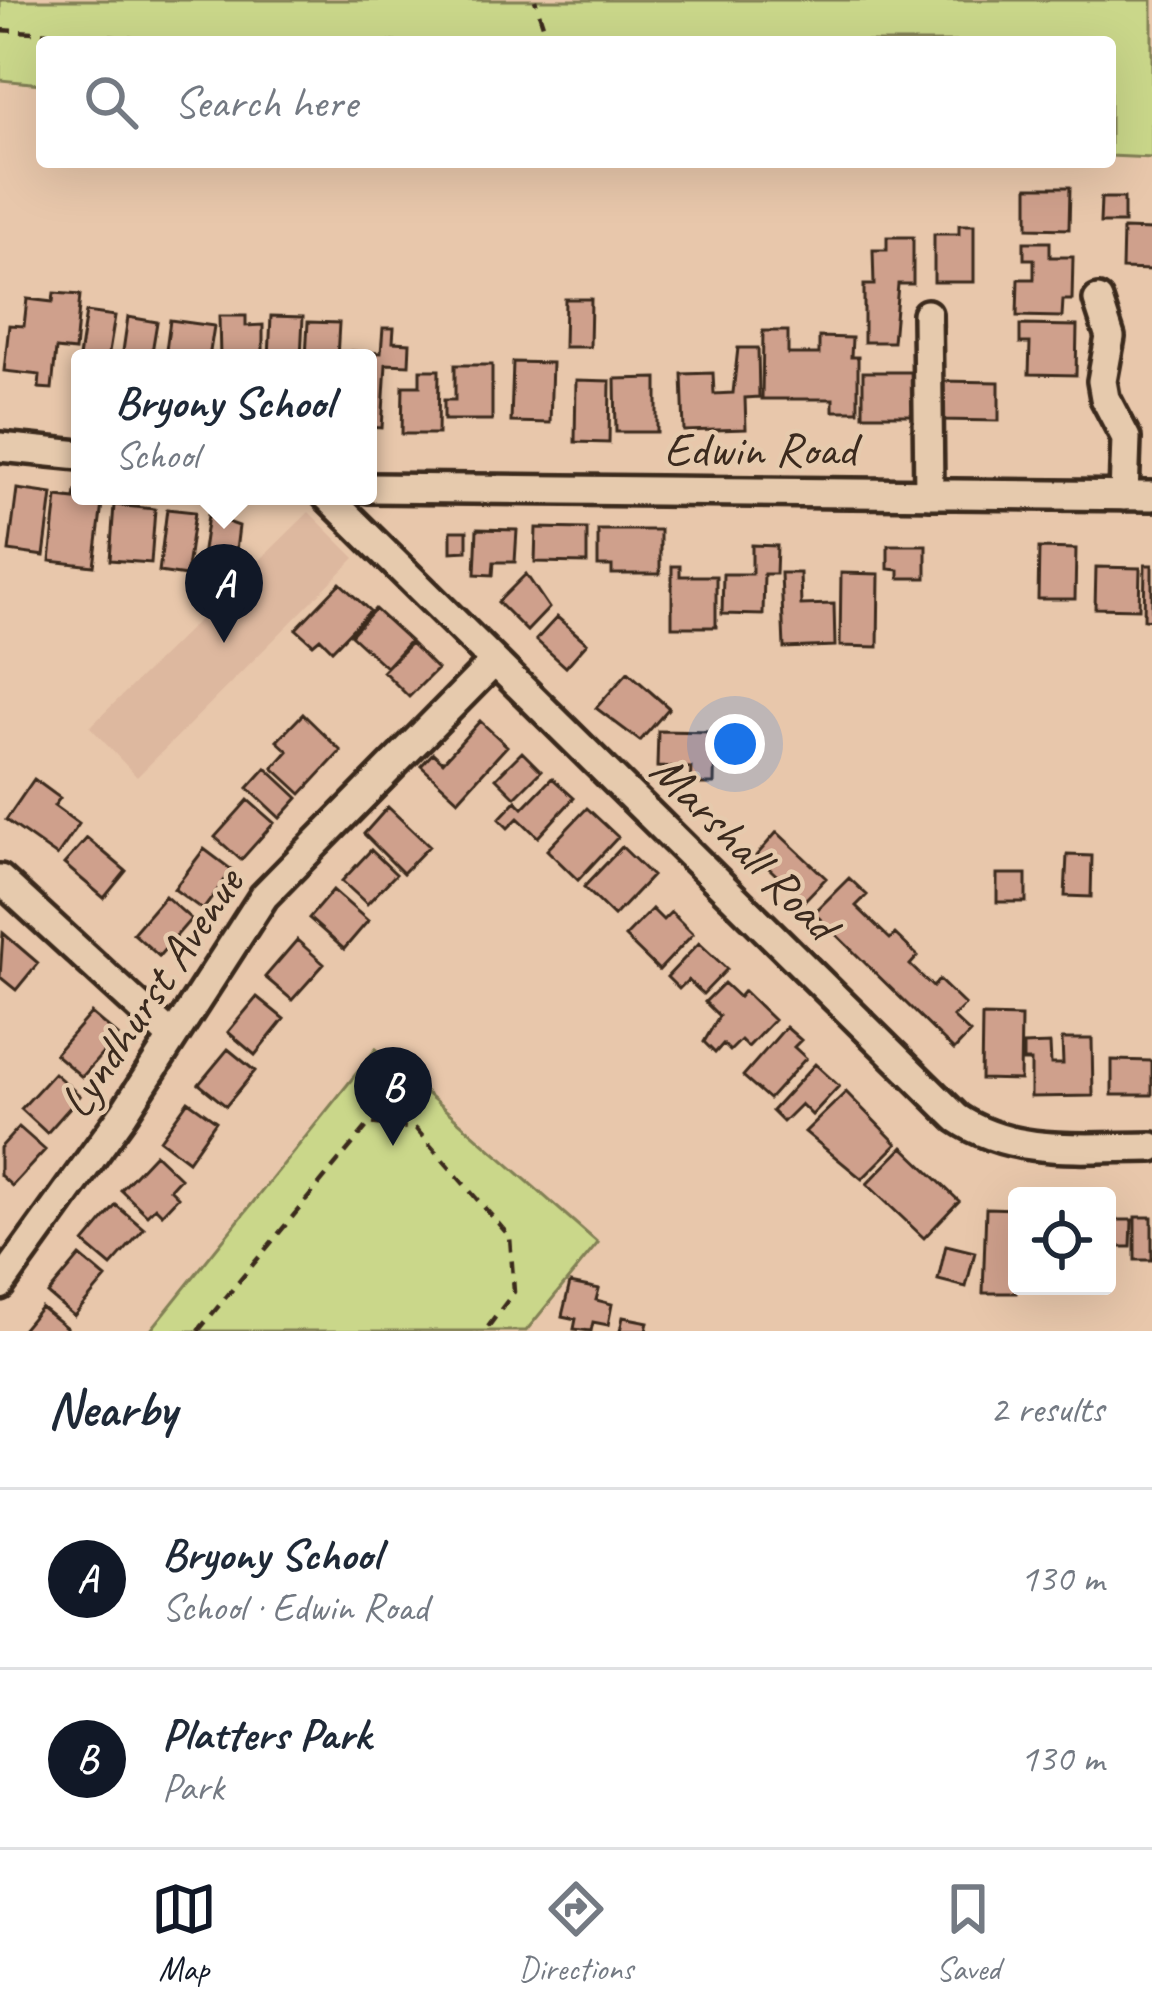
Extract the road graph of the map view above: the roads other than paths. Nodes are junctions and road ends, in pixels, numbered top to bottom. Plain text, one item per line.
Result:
1 (1098, 300) dead end
2 (927, 314) dead end
3 (0, 447) edge
4 (71, 454) edge
5 (377, 488) edge
6 (929, 494) junction
7 (1138, 496) edge
8 (330, 505) edge
9 (494, 662) junction
10 (0, 879) edge
11 (172, 1037) junction
12 (1152, 1147) edge
13 (0, 1285) edge

1 - 7 street
2 - 6 street
3 - 4 street
5 - 6 street, Edwin Road
6 - 7 street, Edwin Road
8 - 9 street, Marshall Road
9 - 11 street, Lyndhurst Avenue
9 - 12 street, Marshall Road
10 - 11 street
11 - 13 street, Lyndhurst Avenue

